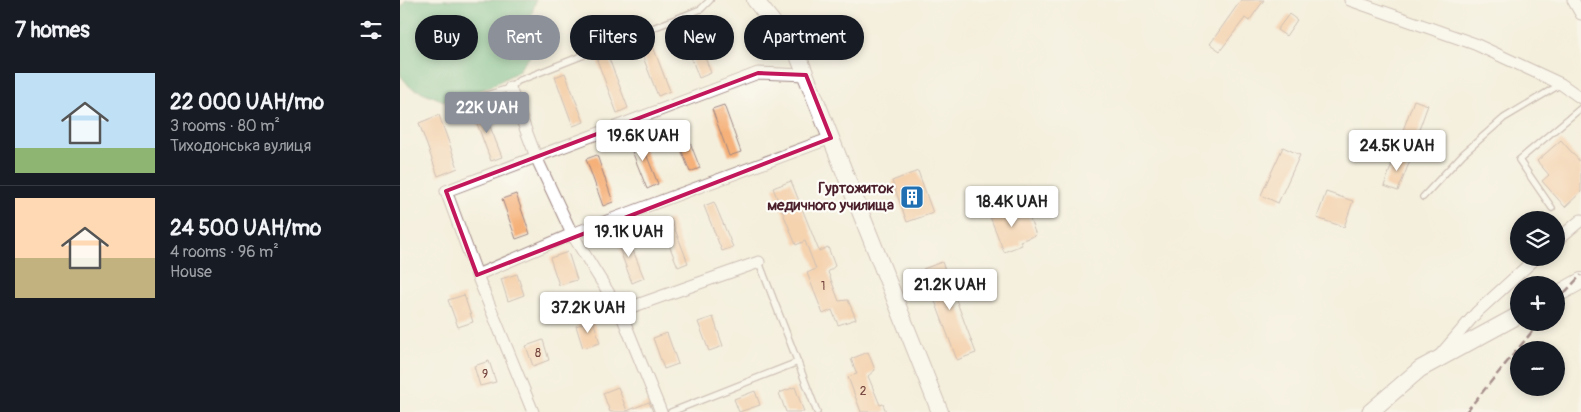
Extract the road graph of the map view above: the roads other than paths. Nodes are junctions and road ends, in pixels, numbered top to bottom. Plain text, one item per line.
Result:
1 (710, 0) edge
2 (755, 0) edge
3 (1350, 0) edge
4 (1573, 0) edge
5 (1581, 14) edge
6 (806, 75) junction
7 (1561, 84) junction
8 (510, 88) junction
9 (1581, 98) edge
10 (457, 104) dead end
11 (1581, 108) edge
12 (831, 138) junction
13 (536, 157) junction
14 (1423, 197) dead end
15 (1552, 208) dead end
16 (1581, 220) edge
17 (1565, 233) edge
18 (572, 234) junction
19 (759, 262) joint
20 (1527, 266) edge
21 (477, 275) junction
22 (1581, 281) edge
23 (1565, 290) edge
24 (620, 311) junction
25 (1510, 320) edge
26 (1435, 361) junction
27 (798, 362) junction
28 (533, 412) edge
29 (661, 412) edge
30 (671, 412) edge
31 (817, 412) edge
32 (940, 412) edge
33 (1370, 412) edge

1 - 8 lane
2 - 6 main road
3 - 7 street
4 - 5 street
6 - 12 main road
6 - 13 street
7 - 9 street
7 - 14 lane
8 - 10 lane
8 - 13 street
11 - 15 lane
12 - 18 street
12 - 32 main road
13 - 18 street
13 - 21 street
16 - 17 street
18 - 21 street
18 - 24 street
19 - 24 street
19 - 27 lane
20 - 26 street
21 - 28 street
22 - 23 main road
24 - 29 street
25 - 26 main road
26 - 33 main road
27 - 30 lane
27 - 31 lane

